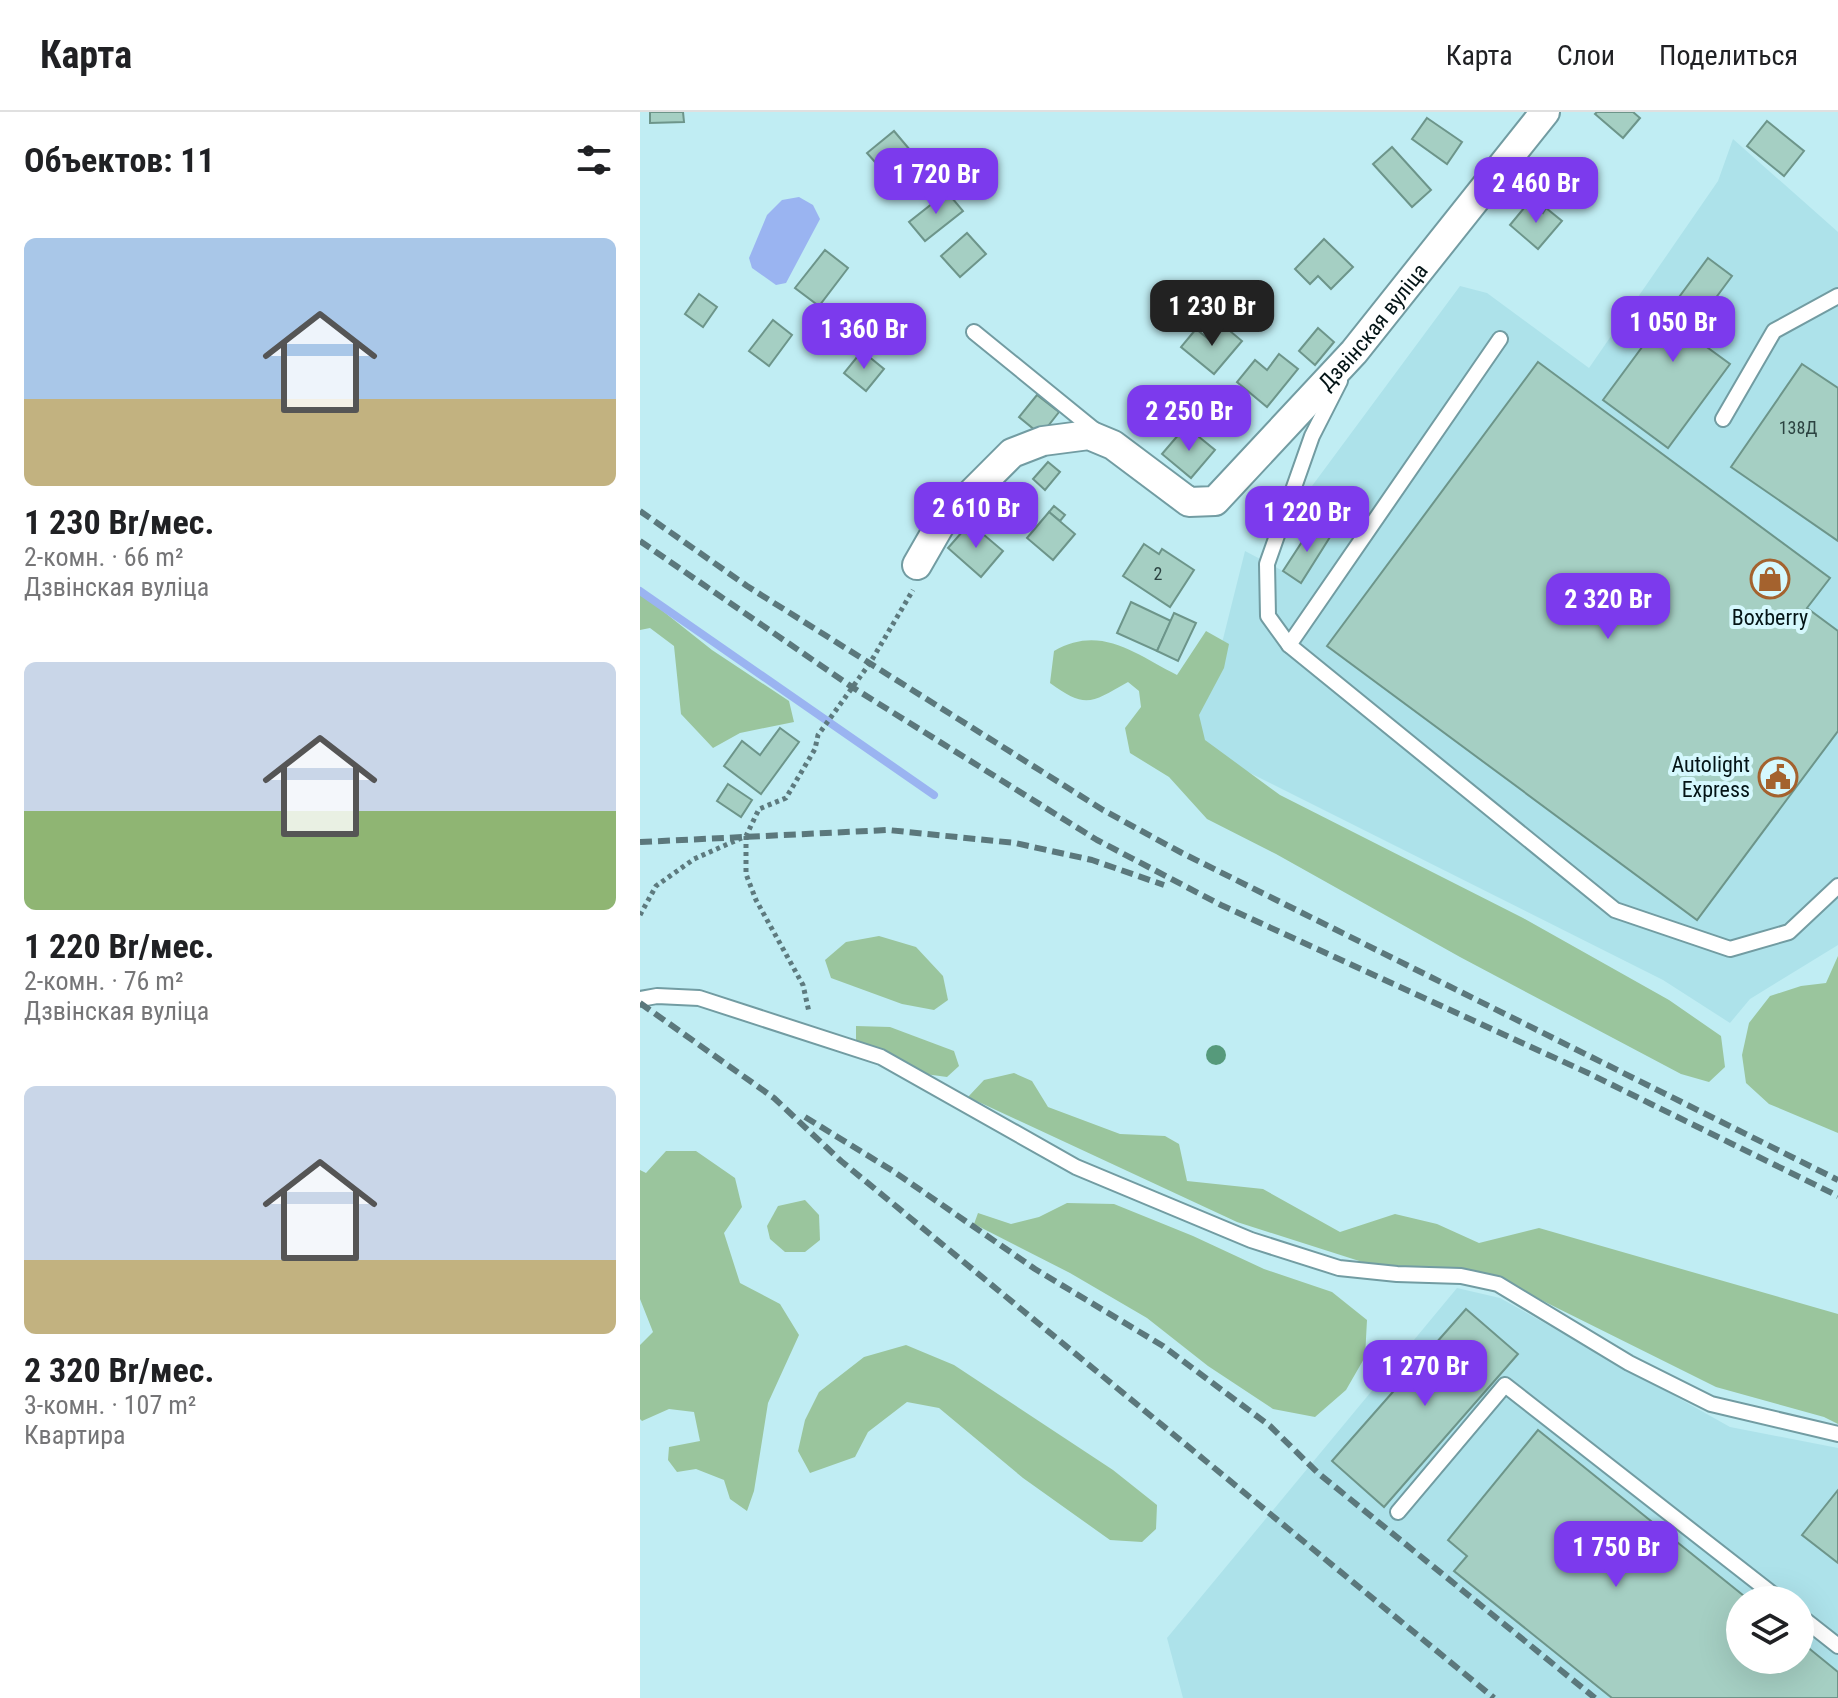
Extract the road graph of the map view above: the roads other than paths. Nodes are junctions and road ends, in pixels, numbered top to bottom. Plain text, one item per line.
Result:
1 (1545, 112) edge
2 (1838, 296) edge
3 (974, 332) dead end
4 (1500, 339) dead end
5 (1354, 352) junction
6 (1723, 419) dead end
7 (1113, 445) junction
8 (917, 565) road end
9 (1289, 645) junction
10 (1838, 886) edge
11 (640, 999) edge
12 (1838, 1434) edge
13 (1398, 1512) dead end
14 (1762, 1586) edge
15 (1814, 1627) edge
16 (1838, 1646) edge

1 - 5 street, Дзвінская вуліца
2 - 6 lane
3 - 7 lane
4 - 9 lane
5 - 7 street, Дзвінская вуліца
5 - 9 lane
7 - 8 street, Дзвінская вуліца
9 - 10 lane
11 - 12 lane
13 - 14 lane
15 - 16 lane

